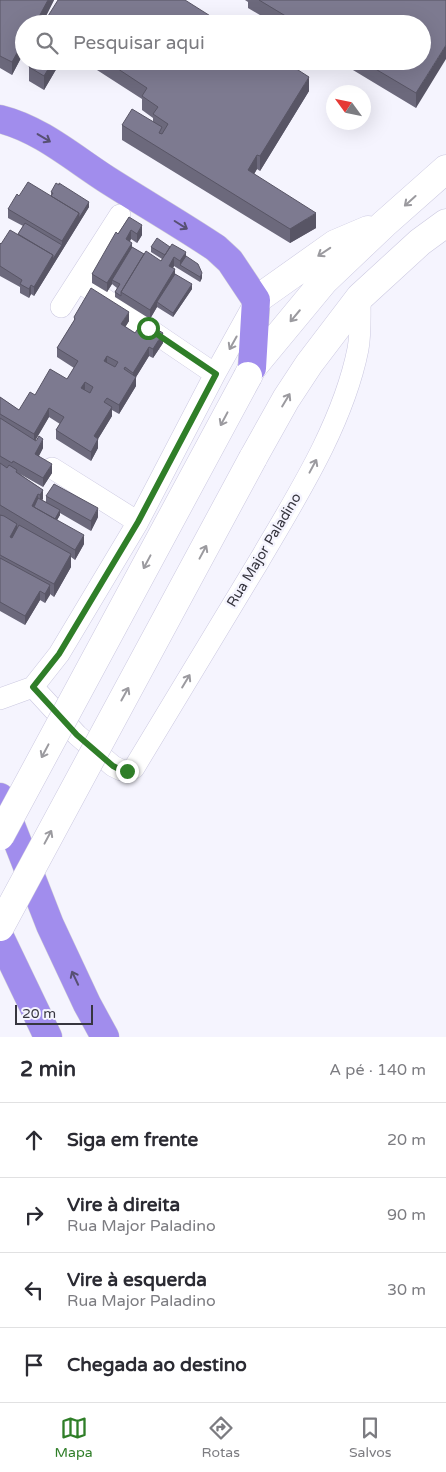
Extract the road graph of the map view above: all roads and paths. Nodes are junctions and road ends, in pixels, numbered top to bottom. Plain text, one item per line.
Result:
1 (0, 119) edge
2 (446, 169) edge
3 (120, 215) dead end
4 (384, 224) junction
5 (446, 224) edge
6 (78, 281) junction
7 (360, 296) junction
8 (256, 300) junction
9 (61, 307) dead end
10 (250, 372) junction
11 (216, 374) junction
12 (52, 468) edge
13 (138, 522) junction
14 (33, 687) junction
15 (0, 699) edge
16 (0, 797) edge
17 (0, 836) edge
18 (0, 927) edge
19 (0, 937) edge
20 (48, 1037) edge
21 (105, 1037) edge

1 -> 8 highway
2 -> 4 main road
3 - 6 street
4 -> 8 main road
4 -> 10 main road
5 - 7 main road
6 - 9 street
6 - 11 street
14 -> 7 street, Rua Major Paladino
18 -> 7 main road, bridge
8 - 10 highway
8 -> 11 street
10 -> 17 main road, bridge
11 - 13 street
12 - 13 street
13 - 14 street
14 - 15 street
21 -> 16 highway
19 - 20 highway

